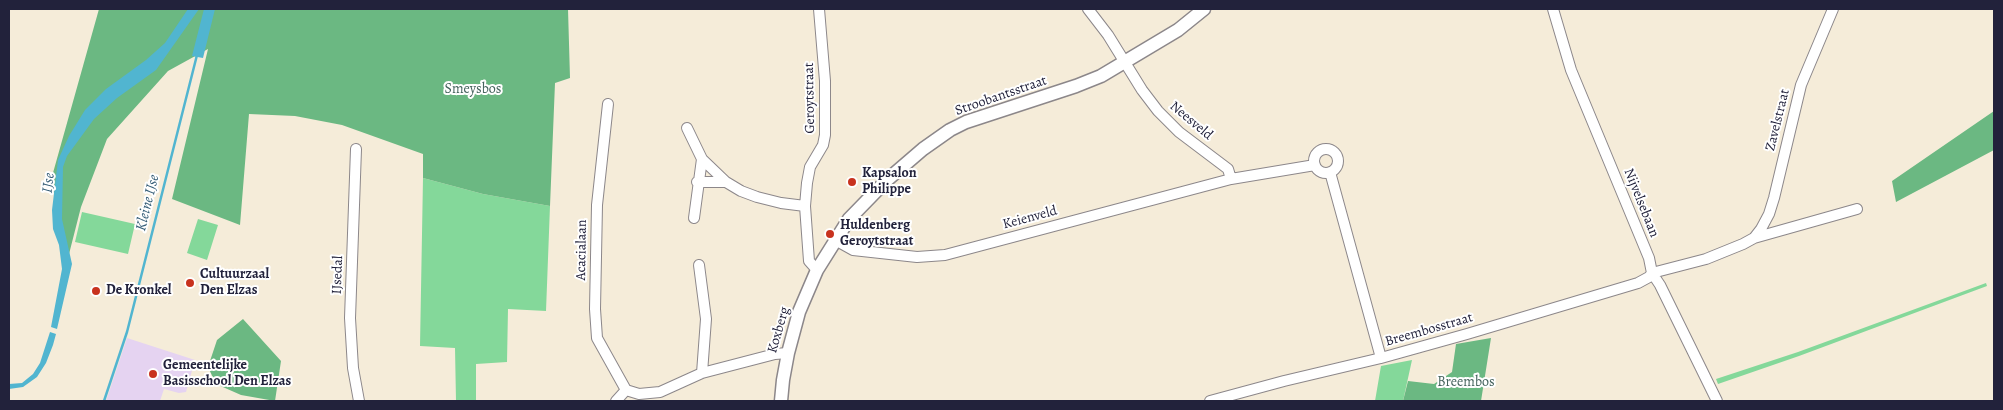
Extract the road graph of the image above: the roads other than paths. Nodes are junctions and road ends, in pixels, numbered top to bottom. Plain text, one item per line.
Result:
1 (819, 9) edge
2 (1088, 9) edge
3 (1204, 9) edge
4 (1553, 9) edge
5 (1833, 9) edge
6 (1126, 62) junction
7 (608, 104) dead end
8 (686, 128) dead end
9 (356, 149) dead end
10 (702, 159) junction
11 (1315, 165) junction
12 (1330, 172) junction
13 (1231, 179) junction
14 (697, 182) junction
15 (726, 182) junction
16 (805, 206) junction
17 (1857, 209) dead end
18 (694, 218) dead end
19 (1754, 238) junction
20 (835, 240) junction
21 (700, 265) dead end
22 (817, 270) junction
23 (1652, 274) junction
24 (788, 353) junction
25 (1381, 358) junction
26 (702, 372) junction
27 (626, 390) junction
28 (359, 401) edge
29 (616, 401) edge
30 (781, 401) edge
31 (1210, 401) edge
32 (1717, 401) edge

1 - 16 street, Geroytstraat
2 - 6 street, Neesveld
3 - 6 street, Stroobantsstraat
4 - 23 street, Nijvelsebaan
5 - 19 street, Zavelstraat
6 - 13 street, Neesveld
6 - 20 street, Stroobantsstraat
7 - 27 street, Acacialaan
8 - 10 street
9 - 28 street, IJsedal
10 - 14 street
10 - 15 street
11 - 12 street
11 - 12 street
11 - 13 street
12 - 25 street
13 - 20 street, Keienveld
14 - 15 street
14 - 18 street
15 - 16 street
16 - 22 street, Geroytstraat
17 - 19 street
19 - 23 street
20 - 22 street, Stroobantsstraat
21 - 26 street
22 - 24 street, Koxberg
23 - 25 street, Breembosstraat
23 - 32 street, Nijvelsebaan
24 - 26 street
24 - 30 street, Koxberg
25 - 31 street, Breembosstraat
26 - 27 street
27 - 29 street

